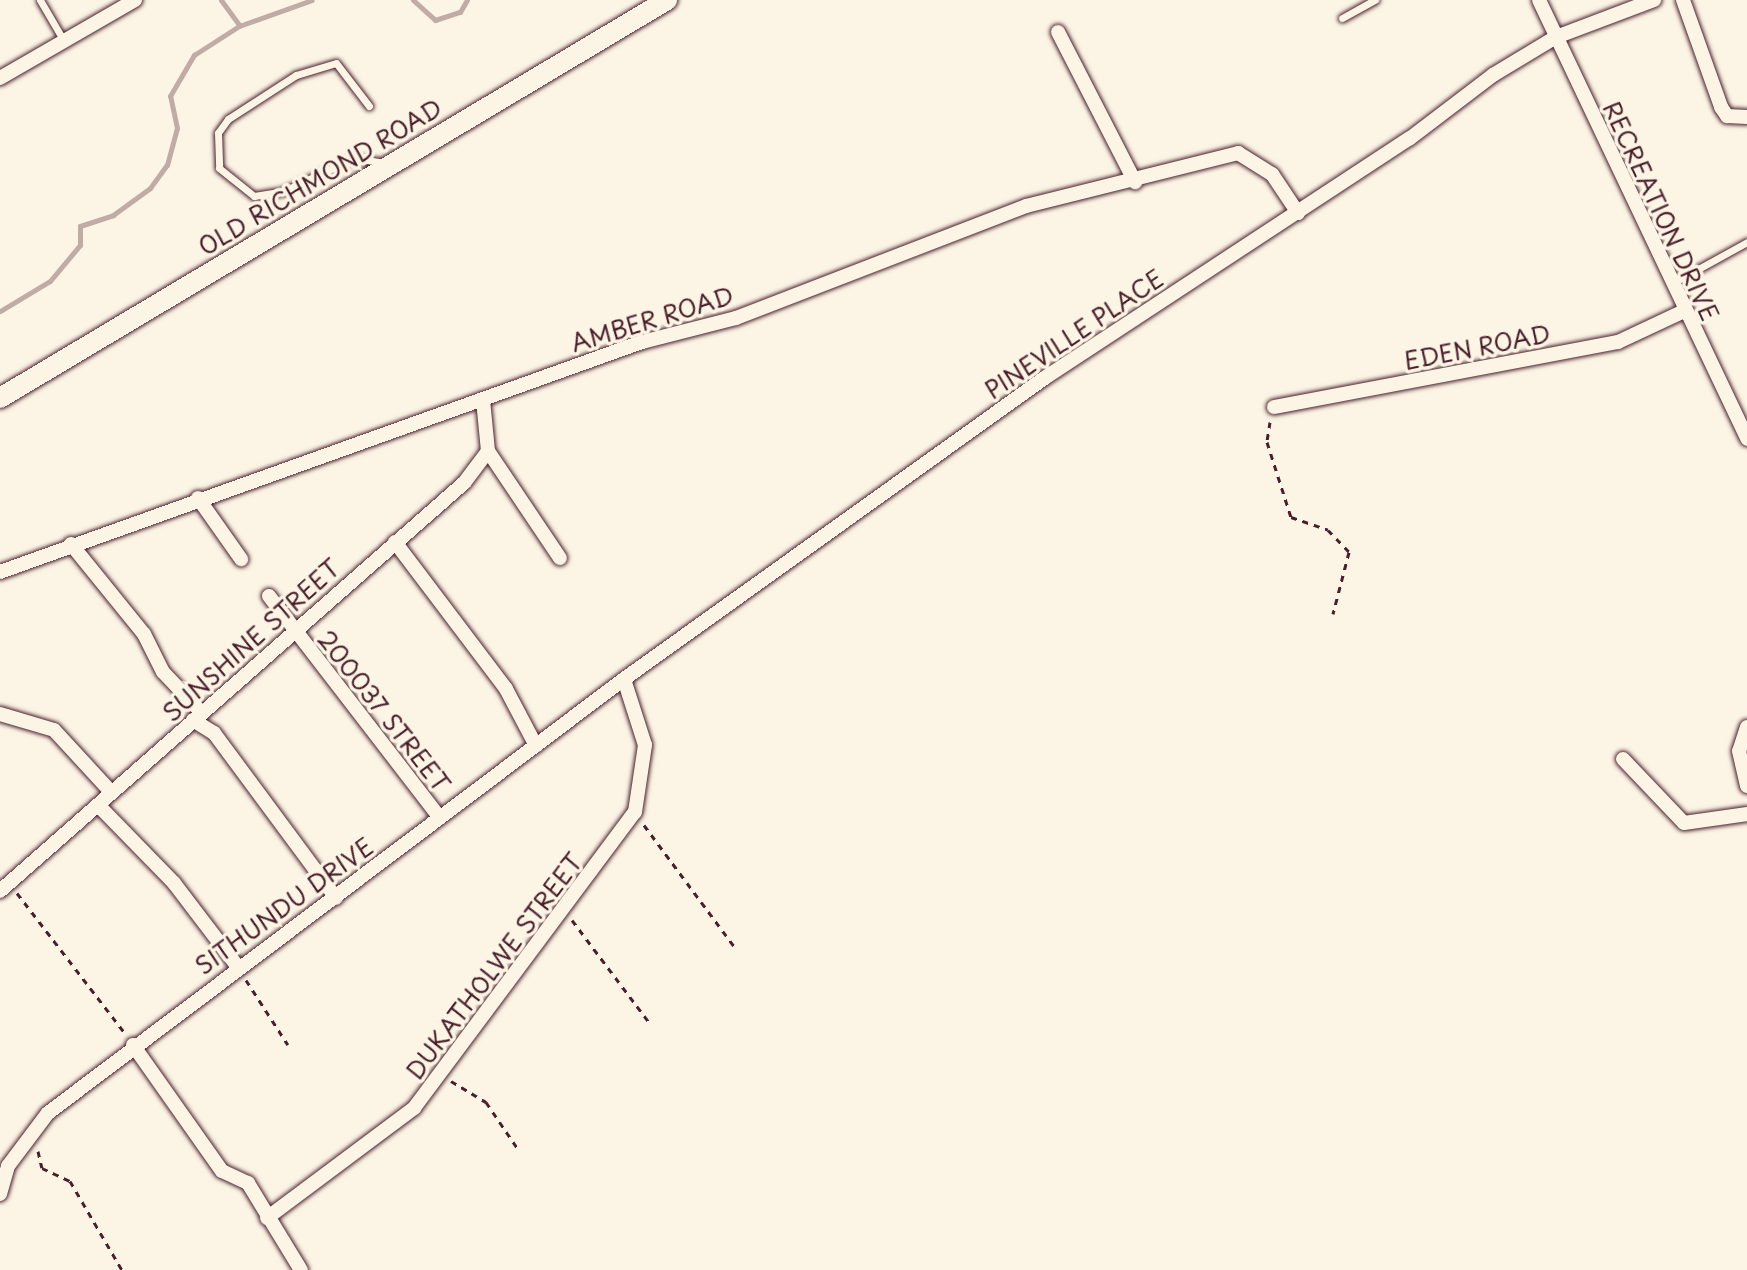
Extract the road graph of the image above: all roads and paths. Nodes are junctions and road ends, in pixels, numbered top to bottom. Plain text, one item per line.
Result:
1 (40, 0) edge
2 (135, 0) edge
3 (667, 0) edge
4 (1375, 0) edge
5 (1539, 0) edge
6 (1654, 0) edge
7 (1683, 0) edge
8 (1342, 18) dead end
9 (1058, 32) dead end
10 (1556, 37) junction
11 (64, 41) junction
12 (0, 78) edge
13 (369, 106) dead end
14 (1747, 117) edge
15 (391, 165) junction
16 (1135, 182) junction
17 (1298, 213) junction
18 (1747, 242) edge
19 (1670, 285) junction
20 (1682, 312) junction
21 (0, 398) edge
22 (483, 400) junction
23 (1274, 407) joint
24 (1747, 439) edge
25 (488, 451) junction
26 (198, 498) junction
27 (395, 542) junction
28 (71, 544) junction
29 (560, 558) dead end
30 (241, 559) dead end
31 (0, 572) edge
32 (269, 596) dead end
33 (1333, 614) dead end
34 (294, 631) junction
35 (624, 679) junction
36 (0, 714) edge
37 (198, 717) junction
38 (1747, 727) edge
39 (536, 746) junction
40 (1623, 759) dead end
41 (1747, 786) edge
42 (111, 792) junction
43 (98, 805) junction
44 (635, 812) junction
45 (1747, 814) edge
46 (440, 818) junction
47 (5, 887) edge
48 (336, 898) junction
49 (565, 911) junction
50 (736, 949) dead end
51 (238, 967) junction
52 (651, 1025) dead end
53 (133, 1045) junction
54 (288, 1045) dead end
55 (442, 1073) junction
56 (29, 1134) junction
57 (518, 1149) dead end
58 (0, 1194) edge
59 (267, 1218) junction
60 (122, 1270) edge
61 (301, 1270) edge

1 - 11 lane
2 - 11 street
3 - 15 street, OLD RICHMOND ROAD
4 - 8 lane
5 - 10 street, RECREATION DRIVE
6 - 10 street, PINEVILLE PLACE
7 - 14 street
9 - 16 street
10 - 17 street, PINEVILLE PLACE
10 - 19 street, RECREATION DRIVE
11 - 12 street
13 - 15 lane
15 - 21 street, OLD RICHMOND ROAD
16 - 17 street, AMBER ROAD
16 - 22 street, AMBER ROAD
17 - 35 street, PINEVILLE PLACE
18 - 19 lane
19 - 20 street, RECREATION DRIVE
20 - 23 street, EDEN ROAD
20 - 24 street, RECREATION DRIVE
22 - 25 street
22 - 26 street, AMBER ROAD
23 - 33 path
25 - 27 street, SUNSHINE STREET
25 - 29 street
26 - 28 street, AMBER ROAD
26 - 30 street
27 - 34 street, SUNSHINE STREET
27 - 39 street
28 - 31 street, AMBER ROAD
28 - 37 street
32 - 34 street, 200037 STREET
34 - 37 street, SUNSHINE STREET
34 - 46 street, 200037 STREET
35 - 39 street, SITHUNDU DRIVE
35 - 44 street, DUKATHOLWE STREET
36 - 42 street
37 - 42 street, SUNSHINE STREET
37 - 48 street
38 - 41 street
39 - 46 street, SITHUNDU DRIVE
40 - 45 street
42 - 43 street, SUNSHINE STREET
43 - 47 street, SUNSHINE STREET
43 - 51 street
44 - 49 street, DUKATHOLWE STREET
44 - 50 path
46 - 48 street, SITHUNDU DRIVE
47 - 53 path
48 - 51 street, SITHUNDU DRIVE
49 - 52 path
49 - 55 street, DUKATHOLWE STREET
51 - 53 street, SITHUNDU DRIVE
51 - 54 path
53 - 56 street, SITHUNDU DRIVE
53 - 59 street
55 - 57 path
55 - 59 street, DUKATHOLWE STREET
56 - 58 street, SITHUNDU DRIVE
56 - 60 path
59 - 61 street

